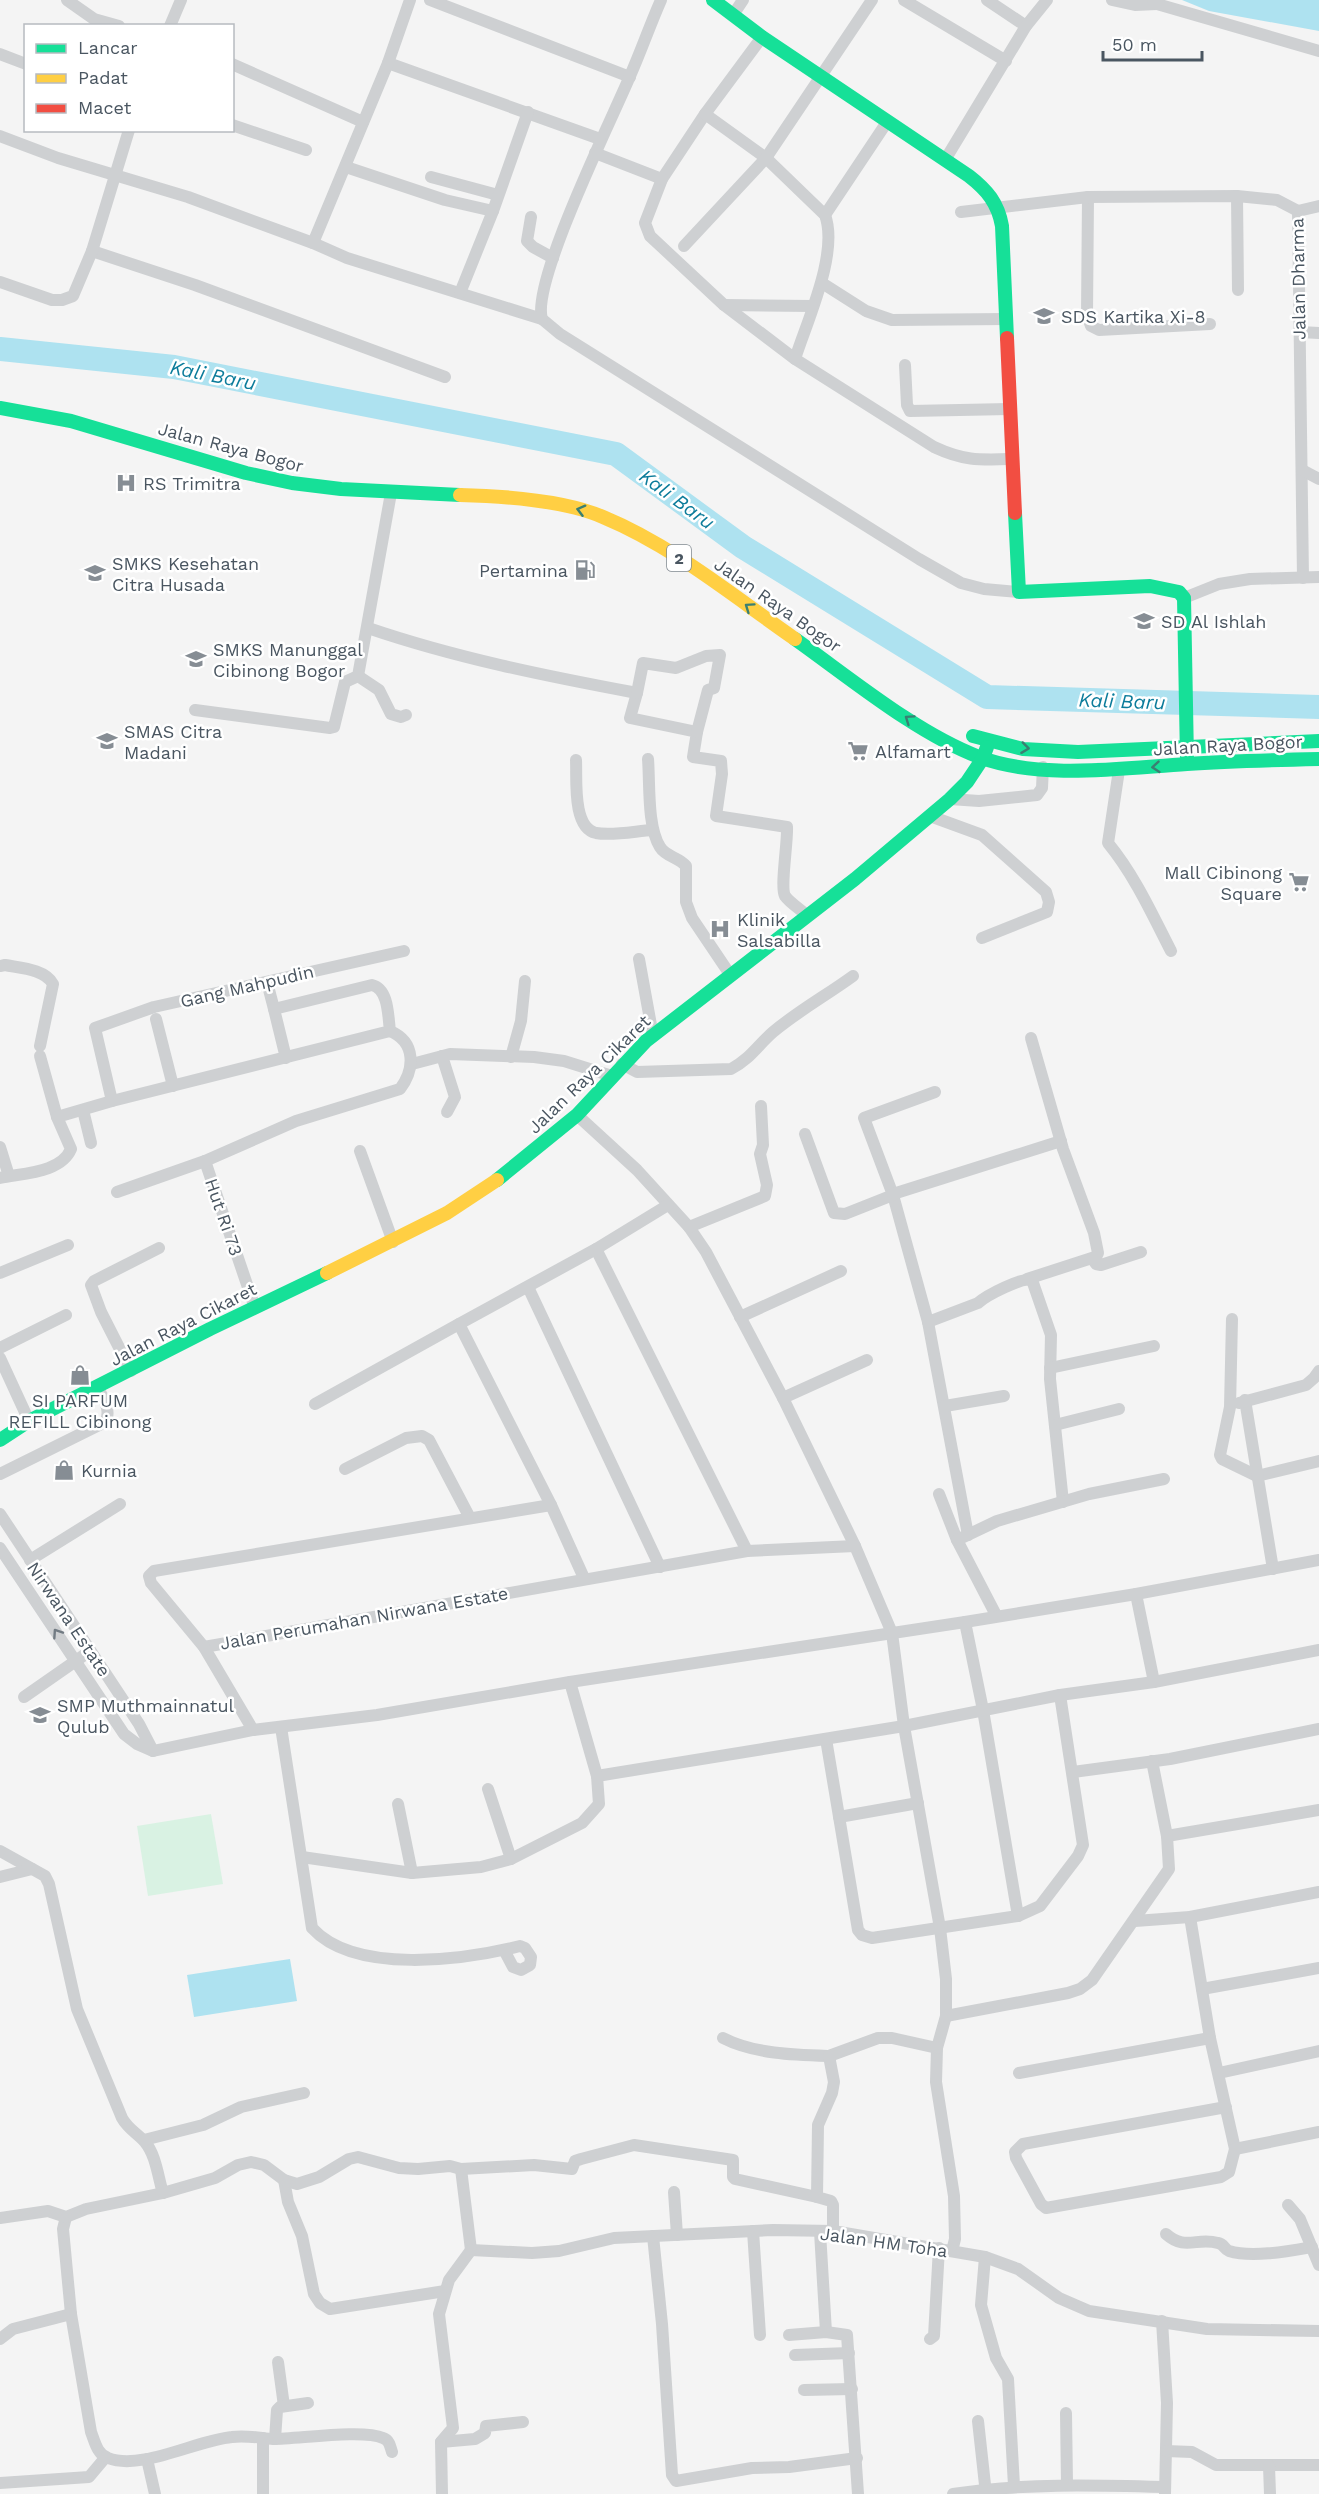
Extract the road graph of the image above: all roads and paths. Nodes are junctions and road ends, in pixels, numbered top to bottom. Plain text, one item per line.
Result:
1 (67, 0) edge
2 (181, 0) edge
3 (410, 0) edge
4 (430, 0) edge
5 (713, 0) edge
6 (743, 0) edge
7 (872, 0) edge
8 (904, 0) edge
9 (987, 0) edge
10 (1047, 0) edge
11 (1112, 0) edge
12 (656, 1) edge
13 (1155, 2) edge
14 (734, 15) junction
15 (112, 24) edge
16 (171, 24) edge
17 (1026, 26) junction
18 (762, 37) junction
19 (1319, 51) edge
20 (0, 54) edge
21 (1006, 61) junction
22 (24, 63) edge
23 (388, 63) junction
24 (234, 65) edge
25 (821, 76) junction
26 (630, 77) junction
27 (528, 112) junction
28 (705, 114) junction
29 (363, 122) junction
30 (887, 122) junction
31 (234, 126) edge
32 (128, 132) edge
33 (0, 136) edge
34 (600, 139) junction
35 (306, 150) dead end
36 (596, 153) junction
37 (766, 158) junction
38 (945, 160) junction
39 (346, 167) junction
40 (117, 175) junction
41 (431, 177) dead end
42 (662, 179) junction
43 (498, 195) junction
44 (1237, 196) junction
45 (1088, 197) junction
46 (1319, 206) edge
47 (999, 208) junction
48 (494, 211) junction
49 (1298, 211) junction
50 (961, 212) dead end
51 (825, 214) junction
52 (531, 218) dead end
53 (313, 243) junction
54 (684, 246) dead end
55 (92, 251) junction
56 (553, 258) junction
57 (0, 282) edge
58 (822, 283) junction
59 (1238, 290) dead end
60 (460, 293) junction
61 (724, 305) junction
62 (812, 306) junction
63 (1006, 319) junction
64 (542, 320) junction
65 (1210, 324) dead end
66 (1300, 332) junction
67 (1319, 333) edge
68 (795, 359) junction
69 (905, 365) dead end
70 (444, 377) dead end
71 (0, 408) edge
72 (1009, 409) junction
73 (199, 443) dead end
74 (194, 457) junction
75 (1012, 459) junction
76 (1302, 470) junction
77 (375, 477) dead end
78 (1319, 479) edge
79 (391, 493) junction
80 (600, 501) dead end
81 (687, 546) dead end
82 (1319, 577) edge
83 (1303, 578) junction
84 (1019, 591) junction
85 (1184, 598) junction
86 (773, 606) dead end
87 (368, 628) junction
88 (358, 676) junction
89 (637, 693) junction
90 (195, 710) dead end
91 (406, 715) dead end
92 (956, 729) dead end
93 (697, 732) junction
94 (1319, 741) edge
95 (988, 743) junction
96 (1187, 747) junction
97 (983, 758) junction
98 (648, 759) dead end
99 (1319, 759) edge
100 (576, 760) dead end
101 (1187, 764) junction
102 (1043, 767) junction
103 (1119, 770) junction
104 (950, 799) junction
105 (930, 816) junction
106 (653, 830) junction
107 (807, 915) junction
108 (982, 938) dead end
109 (404, 951) dead end
110 (1171, 951) dead end
111 (639, 959) dead end
112 (0, 966) edge
113 (731, 976) junction
114 (853, 976) dead end
115 (525, 981) dead end
116 (267, 982) junction
117 (274, 1009) junction
118 (156, 1019) dead end
119 (390, 1031) junction
120 (653, 1036) junction
121 (1031, 1038) dead end
122 (442, 1056) junction
123 (512, 1057) junction
124 (286, 1058) junction
125 (412, 1064) junction
126 (622, 1064) junction
127 (612, 1076) junction
128 (173, 1086) junction
129 (935, 1092) dead end
130 (112, 1101) junction
131 (761, 1106) dead end
132 (83, 1110) junction
133 (447, 1112) dead end
134 (577, 1115) junction
135 (57, 1117) junction
136 (805, 1134) dead end
137 (1062, 1141) junction
138 (91, 1143) dead end
139 (0, 1147) edge
140 (360, 1151) dead end
141 (205, 1161) junction
142 (4, 1177) edge
143 (117, 1192) dead end
144 (893, 1194) junction
145 (668, 1205) junction
146 (689, 1227) junction
147 (393, 1242) junction
148 (68, 1245) dead end
149 (159, 1248) dead end
150 (596, 1249) junction
151 (1141, 1252) dead end
152 (1095, 1257) junction
153 (841, 1271) dead end
154 (0, 1273) edge
155 (1027, 1279) junction
156 (528, 1287) junction
157 (255, 1308) junction
158 (66, 1315) dead end
159 (740, 1317) junction
160 (1232, 1319) dead end
161 (928, 1322) junction
162 (459, 1324) junction
163 (1154, 1346) dead end
164 (0, 1348) edge
165 (0, 1358) edge
166 (867, 1360) dead end
167 (1050, 1368) junction
168 (131, 1371) junction
169 (1319, 1371) edge
170 (98, 1388) junction
171 (1004, 1396) dead end
172 (783, 1398) junction
173 (1245, 1400) junction
174 (315, 1404) dead end
175 (945, 1406) junction
176 (1230, 1407) junction
177 (1119, 1409) dead end
178 (29, 1421) junction
179 (1055, 1425) junction
180 (0, 1440) edge
181 (1319, 1461) edge
182 (345, 1469) dead end
183 (0, 1474) edge
184 (1257, 1476) junction
185 (1164, 1479) dead end
186 (939, 1494) dead end
187 (1063, 1502) junction
188 (120, 1504) dead end
189 (551, 1505) junction
190 (0, 1514) edge
191 (470, 1518) junction
192 (962, 1537) junction
193 (855, 1546) junction
194 (0, 1548) edge
195 (747, 1551) junction
196 (30, 1560) junction
197 (1319, 1560) edge
198 (660, 1567) junction
199 (1273, 1569) junction
200 (584, 1578) junction
201 (1136, 1594) junction
202 (996, 1615) junction
203 (965, 1622) junction
204 (892, 1633) junction
205 (204, 1647) junction
206 (1319, 1650) edge
207 (90, 1651) junction
208 (75, 1661) junction
209 (570, 1682) junction
210 (1154, 1682) junction
211 (1060, 1695) junction
212 (24, 1697) dead end
213 (983, 1710) junction
214 (904, 1726) junction
215 (281, 1727) junction
216 (253, 1730) junction
217 (1319, 1730) edge
218 (826, 1739) junction
219 (153, 1751) junction
220 (1152, 1761) junction
221 (1073, 1772) junction
222 (597, 1776) junction
223 (488, 1789) dead end
224 (918, 1803) junction
225 (399, 1804) dead end
226 (1319, 1810) edge
227 (840, 1817) junction
228 (1167, 1836) junction
229 (0, 1851) edge
230 (302, 1857) junction
231 (511, 1859) junction
232 (32, 1869) junction
233 (412, 1873) junction
234 (0, 1877) edge
235 (1319, 1892) edge
236 (1018, 1916) junction
237 (1190, 1917) junction
238 (1135, 1921) junction
239 (940, 1928) junction
240 (504, 1950) dead end
241 (1319, 1968) edge
242 (1202, 1989) junction
243 (946, 2016) junction
244 (723, 2038) dead end
245 (1210, 2038) junction
246 (937, 2048) junction
247 (1319, 2051) edge
248 (829, 2056) junction
249 (1019, 2073) dead end
250 (1219, 2073) junction
251 (304, 2093) dead end
252 (1226, 2108) junction
253 (1319, 2132) edge
254 (144, 2140) junction
255 (1235, 2149) junction
256 (461, 2169) junction
257 (284, 2180) junction
258 (674, 2192) dead end
259 (163, 2193) junction
260 (817, 2197) junction
261 (1288, 2205) dead end
262 (66, 2217) junction
263 (0, 2218) edge
264 (753, 2231) junction
265 (826, 2232) junction
266 (1166, 2234) dead end
267 (677, 2235) junction
268 (653, 2236) junction
269 (1312, 2247) junction
270 (939, 2248) junction
271 (471, 2250) junction
272 (952, 2251) junction
273 (985, 2257) junction
274 (1319, 2265) edge
275 (444, 2291) junction
276 (71, 2314) junction
277 (1162, 2321) junction
278 (1319, 2331) edge
279 (826, 2332) junction
280 (760, 2335) dead end
281 (789, 2335) dead end
282 (930, 2338) dead end
283 (0, 2339) edge
284 (849, 2353) junction
285 (795, 2355) dead end
286 (278, 2362) dead end
287 (852, 2389) junction
288 (804, 2390) dead end
289 (308, 2403) dead end
290 (284, 2406) junction
291 (1066, 2413) dead end
292 (978, 2421) dead end
293 (523, 2422) dead end
294 (269, 2438) junction
295 (441, 2442) junction
296 (1166, 2451) junction
297 (392, 2452) dead end
298 (105, 2458) junction
299 (857, 2458) junction
300 (147, 2459) junction
301 (1319, 2465) edge
302 (1269, 2466) junction
303 (0, 2483) edge
304 (1067, 2484) junction
305 (1014, 2486) junction
306 (1165, 2490) edge
307 (986, 2491) edge
308 (155, 2494) edge
309 (263, 2494) edge
310 (442, 2494) edge
311 (858, 2494) edge
312 (953, 2494) edge
313 (1270, 2494) edge

1 - 15 street
2 - 16 street
3 - 23 street
4 - 26 street
5 - 14 main road
6 - 14 street
7 - 25 street
8 - 21 street
9 - 17 street
10 - 17 street
11 - 13 street
12 - 26 street
13 - 19 street
14 - 18 main road
17 - 21 street
18 - 25 main road
18 - 28 street
20 - 22 street
21 - 38 street
23 - 27 street
23 - 29 street
24 - 29 street
25 - 30 main road
25 - 37 street
26 - 34 street
27 - 34 street
27 - 43 street
28 - 37 street
28 - 42 street
29 - 39 street
30 - 38 main road
30 - 51 street
31 - 35 street
32 - 40 street
33 - 40 street
34 - 36 street
36 - 42 street
36 - 56 street
37 - 51 street
37 - 54 street
38 - 47 main road
39 - 48 street
39 - 53 street
40 - 53 street
40 - 55 street
41 - 43 street
42 - 61 street
43 - 48 street
44 - 45 street, Jalan Dharma
44 - 49 street, Jalan Dharma
44 - 59 street
45 - 47 street, Jalan Dharma
45 - 65 street
46 - 49 street
47 - 50 street, Jalan Dharma
47 - 63 main road
48 - 60 street
49 - 66 street, Jalan Dharma
51 - 58 street
52 - 56 street
53 - 60 street
55 - 57 street
55 - 70 street
56 - 64 street
58 - 62 street
58 - 63 street
60 - 64 street
61 - 62 street
61 - 68 street
62 - 68 street
63 - 72 main road
64 - 84 street
66 - 67 street
66 - 76 street, Jalan Dharma
68 - 75 street
69 - 72 street
71 - 74 main road, Jalan Raya Bogor / 2
72 - 75 main road
73 - 74 main road
74 - 79 main road, Jalan Raya Bogor / 2
75 - 84 main road
76 - 78 street
76 - 83 street, Jalan Dharma
77 - 80 main road
79 - 87 street
97 -> 79 main road, Jalan Raya Bogor / 2
81 - 86 main road, Jalan Raya Bogor / 2
82 - 83 street
83 - 85 street
84 - 85 main road
85 - 96 main road
87 - 88 street
87 - 89 street
88 - 90 street
88 - 91 street
89 - 93 street
89 - 93 street
92 - 95 main road, Jalan Raya Bogor
93 - 107 street
94 - 96 main road, Jalan Raya Bogor
95 -> 96 main road, Jalan Raya Bogor
95 - 97 main road, Jalan Raya Cikaret
96 - 101 main road
97 - 102 main road, Jalan Raya Bogor / 2
97 - 104 main road, Jalan Raya Cikaret
98 - 106 street
99 - 101 main road, Jalan Raya Bogor / 2
100 - 106 street
101 -> 103 main road, Jalan Raya Bogor / 2
102 - 103 main road, Jalan Raya Bogor / 2
102 - 104 street
103 - 110 street
104 - 105 main road, Jalan Raya Cikaret
105 - 107 main road, Jalan Raya Cikaret
105 - 108 street
106 - 113 street
107 - 113 main road, Jalan Raya Cikaret
109 - 116 street, Gang Mahpudin
111 - 120 street
112 - 135 street
113 - 120 main road, Jalan Raya Cikaret
114 - 126 street
115 - 123 street
116 - 117 street
116 - 130 street, Gang Mahpudin
117 - 119 street
117 - 124 street
118 - 128 street
119 - 124 street
119 - 125 street
120 - 126 main road, Jalan Raya Cikaret
121 - 137 street
122 - 123 street
122 - 125 street
122 - 133 street
123 - 127 street
124 - 128 street
125 - 141 street
126 - 127 main road, Jalan Raya Cikaret
127 - 134 main road, Jalan Raya Cikaret
128 - 130 street
129 - 144 street
130 - 132 street
131 - 146 street
132 - 135 street
132 - 138 street
134 - 145 street
134 - 147 main road, Jalan Raya Cikaret
135 - 142 street
136 - 144 street
137 - 144 street
137 - 152 street
139 - 142 street
140 - 147 street
141 - 143 street
141 - 157 street, Hut Ri 73
144 - 161 street
145 - 146 street
145 - 150 street
146 - 159 street
147 - 157 main road, Jalan Raya Cikaret
148 - 154 street
149 - 168 street
150 - 156 street
150 - 195 street
151 - 152 street
152 - 155 street
153 - 159 street
155 - 161 street
155 - 167 street
156 - 162 street
156 - 198 street
157 - 168 main road, Jalan Raya Cikaret
158 - 164 street
159 - 172 street
160 - 176 street
161 - 175 street
162 - 174 street
162 - 189 street
163 - 167 street
165 - 178 street
166 - 172 street
167 - 179 street
168 - 170 main road, Jalan Raya Cikaret
169 - 173 street
170 - 178 main road, Jalan Raya Cikaret
170 - 183 street
171 - 175 street
172 - 193 street
173 - 176 street
173 - 184 street
175 - 192 street
176 - 184 street
177 - 179 street
178 - 180 main road, Jalan Raya Cikaret
179 - 187 street
181 - 184 street
182 - 191 street
184 - 199 street
185 - 187 street
186 - 192 street
187 - 192 street
188 - 196 street
189 - 191 street
189 - 200 street
190 - 196 street, Nirwana Estate
191 - 205 street
192 - 202 street
193 - 195 street, Jalan Perumahan Nirwana Estate
193 - 204 street
208 -> 194 street, Nirwana Estate
195 - 198 street, Jalan Perumahan Nirwana Estate
196 - 207 street, Nirwana Estate
197 - 199 street
198 - 200 street, Jalan Perumahan Nirwana Estate
199 - 201 street
200 - 205 street, Jalan Perumahan Nirwana Estate
201 - 202 street
201 - 210 street
202 - 203 street
203 - 204 street
203 - 213 street
204 - 209 street
204 - 214 street
205 - 216 street, Jalan Perumahan Nirwana Estate
206 - 210 street
207 - 208 street
207 - 219 street, Nirwana Estate
208 - 212 street
208 - 219 street, Nirwana Estate
209 - 215 street
209 - 222 street
210 - 211 street
211 - 213 street
211 - 221 street
213 - 214 street
213 - 236 street
214 - 218 street
214 - 224 street
215 - 216 street
215 - 230 street
216 - 219 street
217 - 220 street
218 - 222 street
218 - 227 street
220 - 221 street
220 - 228 street
221 - 236 street
222 - 231 street
223 - 231 street
224 - 227 street
224 - 239 street
225 - 233 street
226 - 228 street
227 - 239 street
228 - 238 street
229 - 232 street
230 - 233 street
230 - 240 street
231 - 233 street
232 - 234 street
232 - 254 street
235 - 237 street
236 - 239 street
237 - 238 street
237 - 242 street
238 - 243 street
239 - 243 street
241 - 242 street
242 - 245 street
243 - 246 street
244 - 248 street
245 - 249 street
245 - 250 street
246 - 248 street
246 - 272 street
247 - 250 street
248 - 260 street
250 - 252 street
251 - 254 street
252 - 255 street
252 - 255 street
253 - 255 street
254 - 259 street
256 - 257 street
256 - 260 street
256 - 271 street
257 - 259 street
257 - 275 street
258 - 267 street
259 - 262 street
260 - 265 street
261 - 269 street
262 - 263 street
262 - 276 street
264 - 265 street, Jalan HM Toha
264 - 267 street, Jalan HM Toha
264 - 280 street
265 - 270 street, Jalan HM Toha
265 - 279 street
266 - 269 street
267 - 268 street, Jalan HM Toha
268 - 271 street, Jalan HM Toha
268 - 299 street
269 - 274 street
270 - 272 street, Jalan HM Toha
270 - 282 street
271 - 275 street
272 - 273 street, Jalan HM Toha
273 - 277 street, Jalan HM Toha
273 - 305 street
275 - 295 street
276 - 283 street
276 - 298 street
277 - 278 street, Jalan HM Toha
277 - 296 street
279 - 281 street
279 - 284 street
284 - 285 street
284 - 287 street
286 - 290 street
287 - 288 street
287 - 299 street
289 - 290 street
290 - 294 street
291 - 304 street
292 - 307 street
293 - 295 street
294 - 297 street
294 - 300 street
294 - 309 street
295 - 310 street
296 - 302 street
296 - 306 street
298 - 300 street
298 - 303 street
299 - 311 street
300 - 308 street
301 - 302 street
302 - 313 street
304 - 305 street
304 - 306 street
305 - 307 street
307 - 312 street

